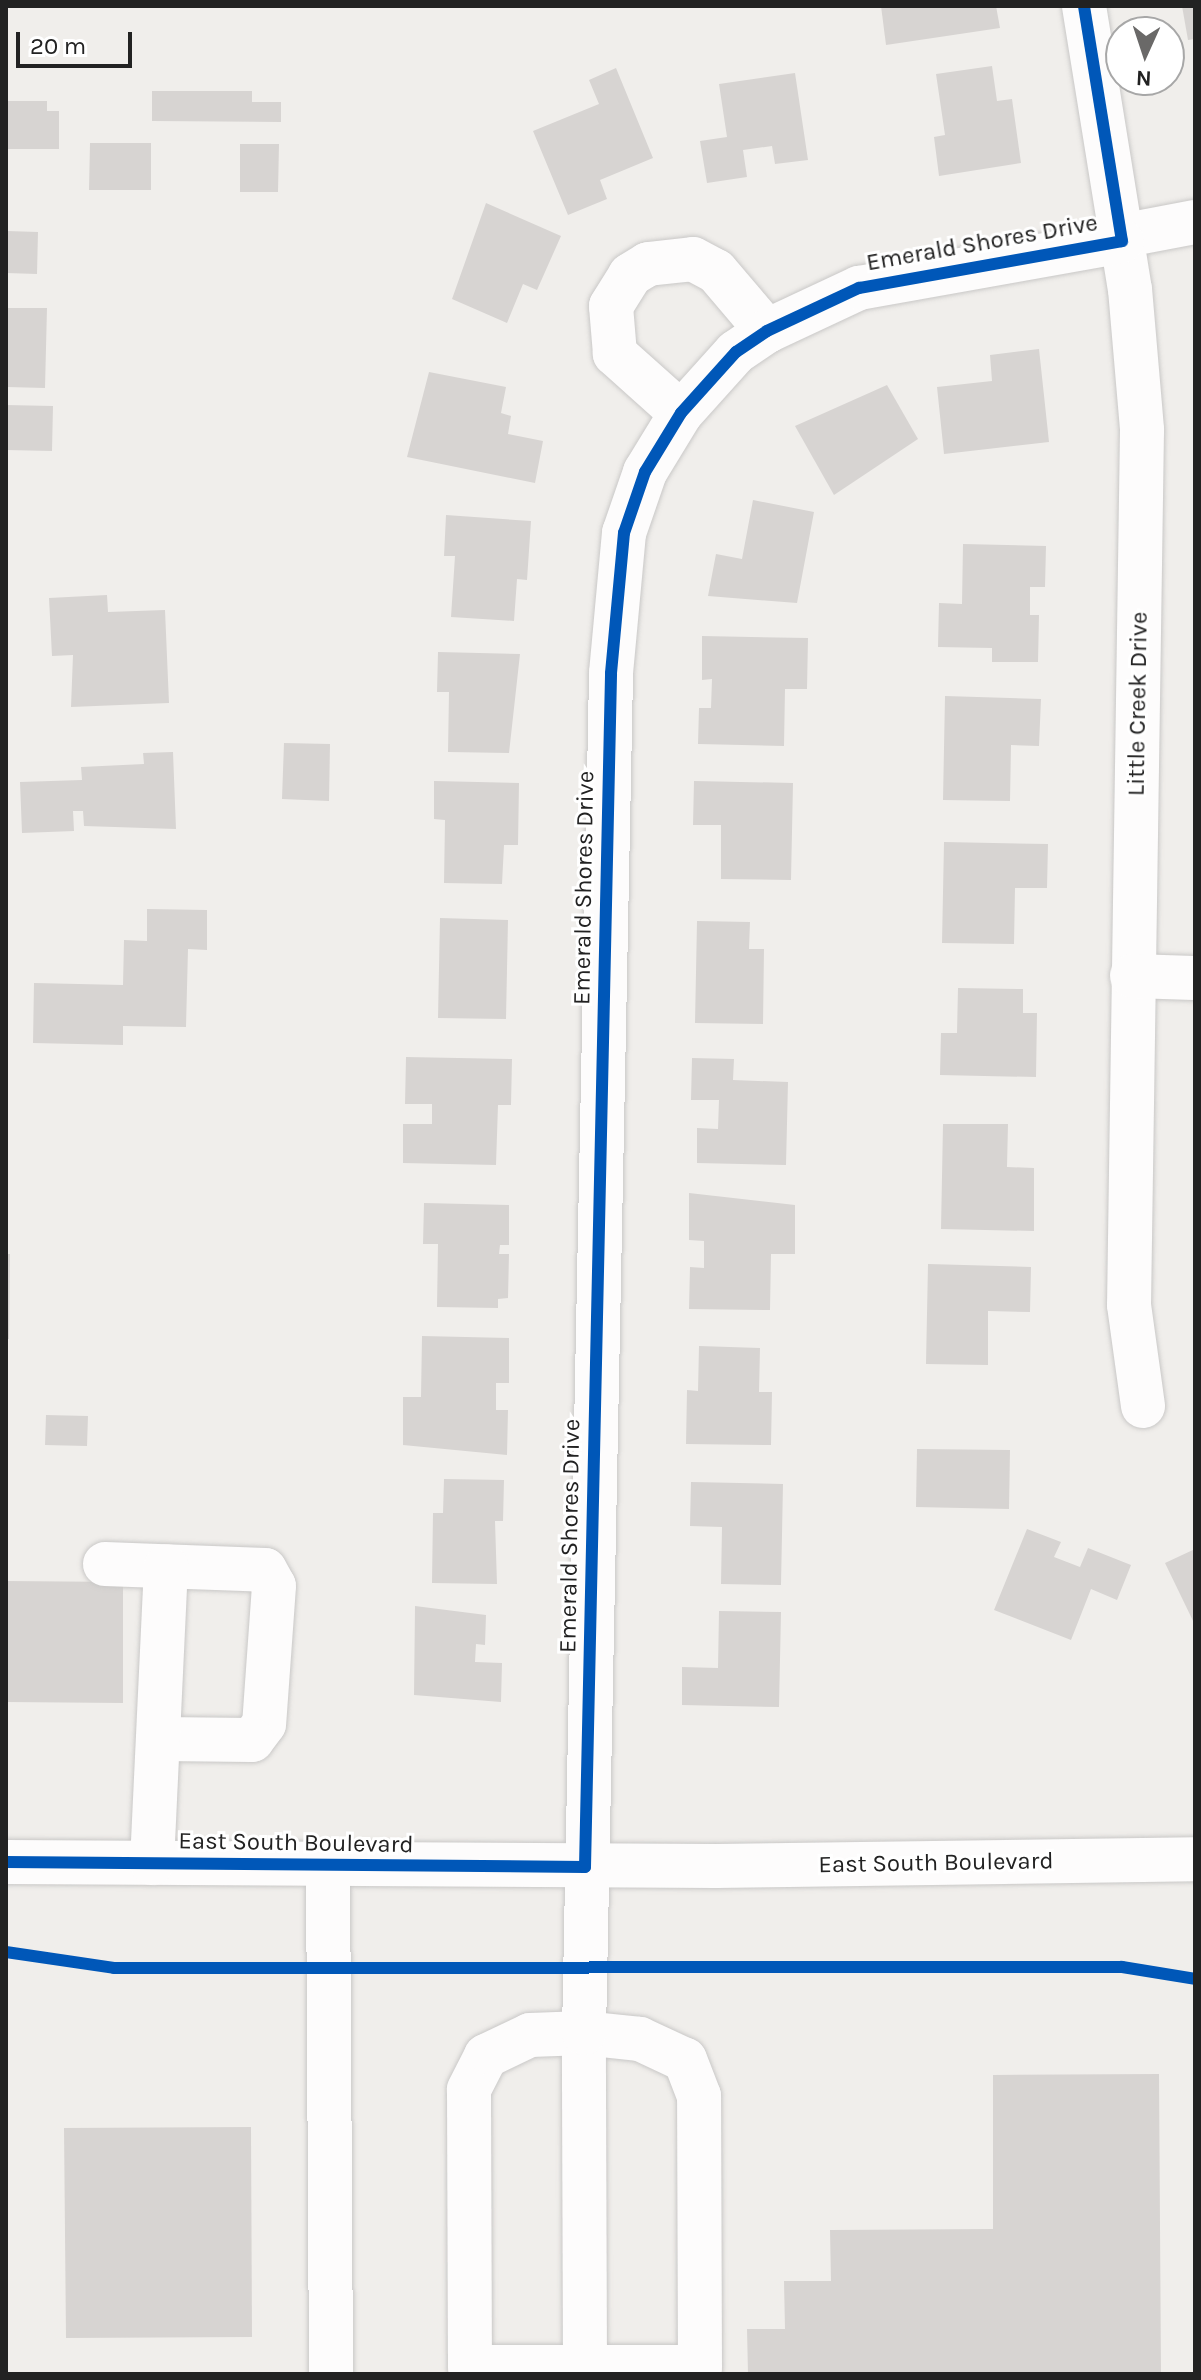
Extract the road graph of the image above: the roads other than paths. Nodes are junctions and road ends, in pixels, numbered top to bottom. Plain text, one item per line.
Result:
1 (1084, 6) edge
2 (1195, 222) edge
3 (1121, 238) junction
4 (767, 331) junction
5 (681, 413) junction
6 (1132, 976) junction
7 (1195, 978) edge
8 (1143, 1406) dead end
9 (105, 1564) dead end
10 (166, 1566) junction
11 (161, 1739) junction
12 (1195, 1859) edge
13 (6, 1862) edge
14 (152, 1863) junction
15 (328, 1865) junction
16 (585, 1867) junction
17 (584, 2033) junction
18 (585, 2367) junction
19 (456, 2370) edge
20 (331, 2374) edge

1 - 3 street, Little Creek Drive
2 - 3 street, Emerald Shores Drive
3 - 4 street, Emerald Shores Drive
3 - 6 street, Little Creek Drive
4 - 5 street, Emerald Shores Drive
4 - 5 street
5 - 16 street, Emerald Shores Drive
6 - 7 street
6 - 8 street, Little Creek Drive
9 - 10 street
10 - 11 street
10 - 11 street
11 - 14 street
12 - 16 street, East South Boulevard
13 - 14 street, East South Boulevard
14 - 15 street, East South Boulevard
15 - 16 street, East South Boulevard
15 - 20 street
16 - 17 street, Emerald Shores Drive
17 - 18 street, Emerald Shores Drive
17 - 18 street
17 - 19 street
18 - 19 street

